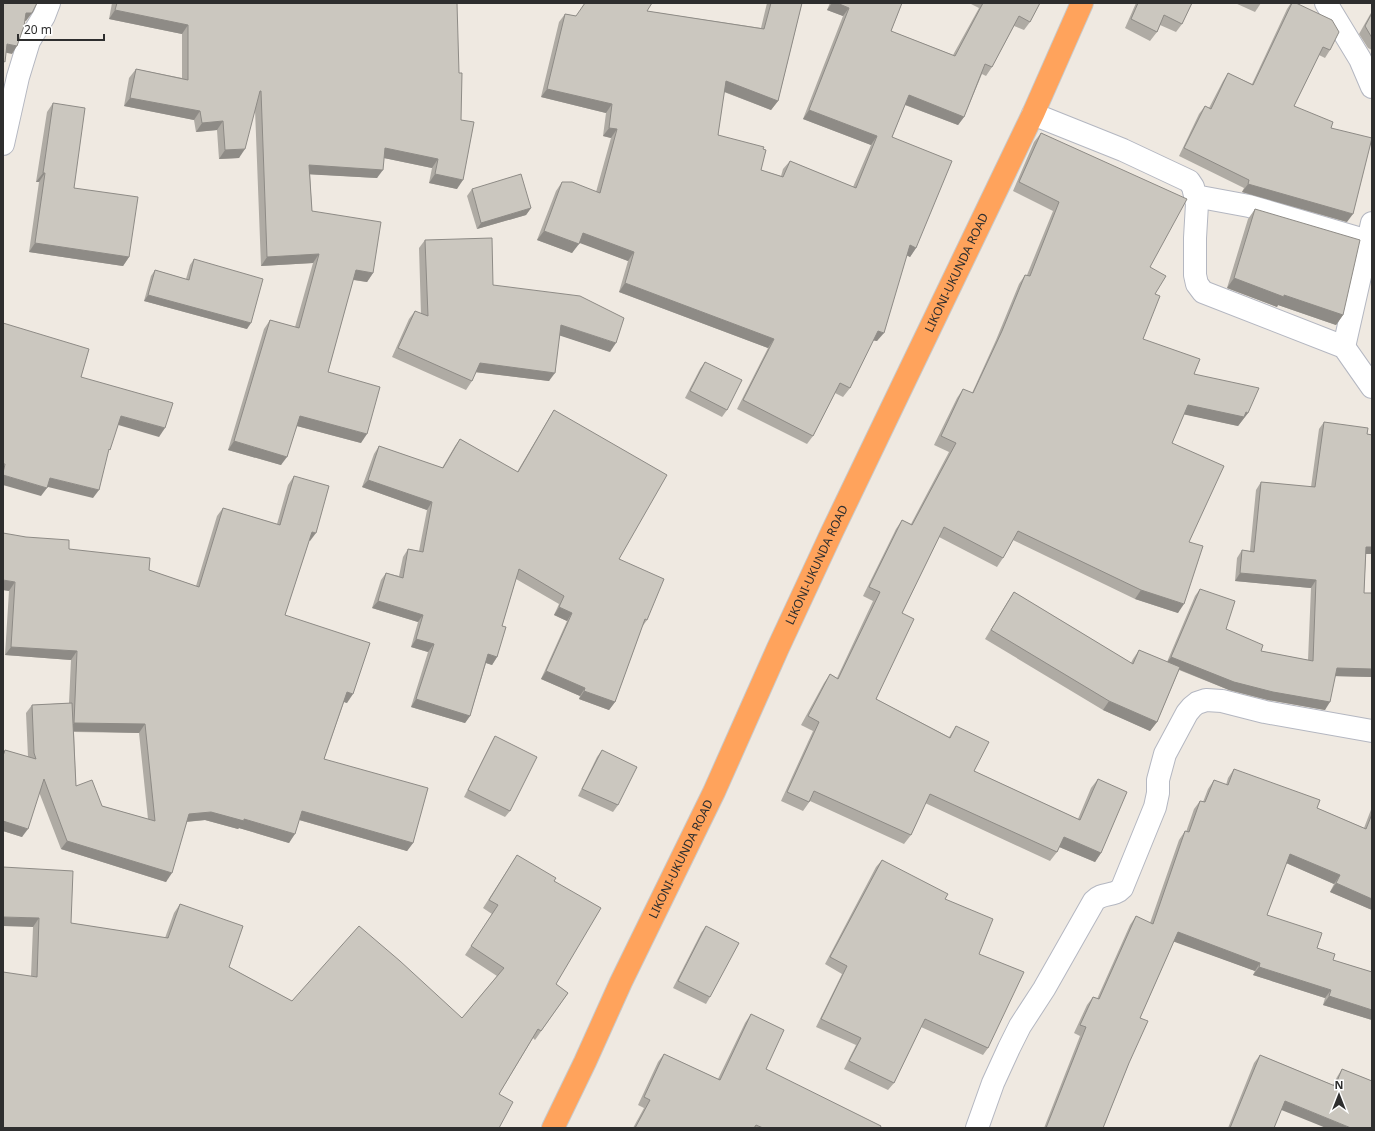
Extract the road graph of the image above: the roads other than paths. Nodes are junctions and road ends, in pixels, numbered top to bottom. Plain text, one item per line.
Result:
1 (49, 3) edge
2 (1082, 3) edge
3 (1326, 3) edge
4 (1372, 87) edge
5 (1033, 114) junction
6 (3, 144) edge
7 (1195, 196) junction
8 (1370, 232) edge
9 (1344, 347) junction
10 (1372, 387) edge
11 (1372, 731) edge
12 (552, 1128) edge
13 (976, 1128) edge

1 - 6 street
2 - 5 highway, LIKONI-UKUNDA ROAD
3 - 4 street
5 - 7 street
5 - 12 highway, LIKONI-UKUNDA ROAD
7 - 8 street
7 - 9 street
8 - 9 street
9 - 10 street
11 - 13 street

